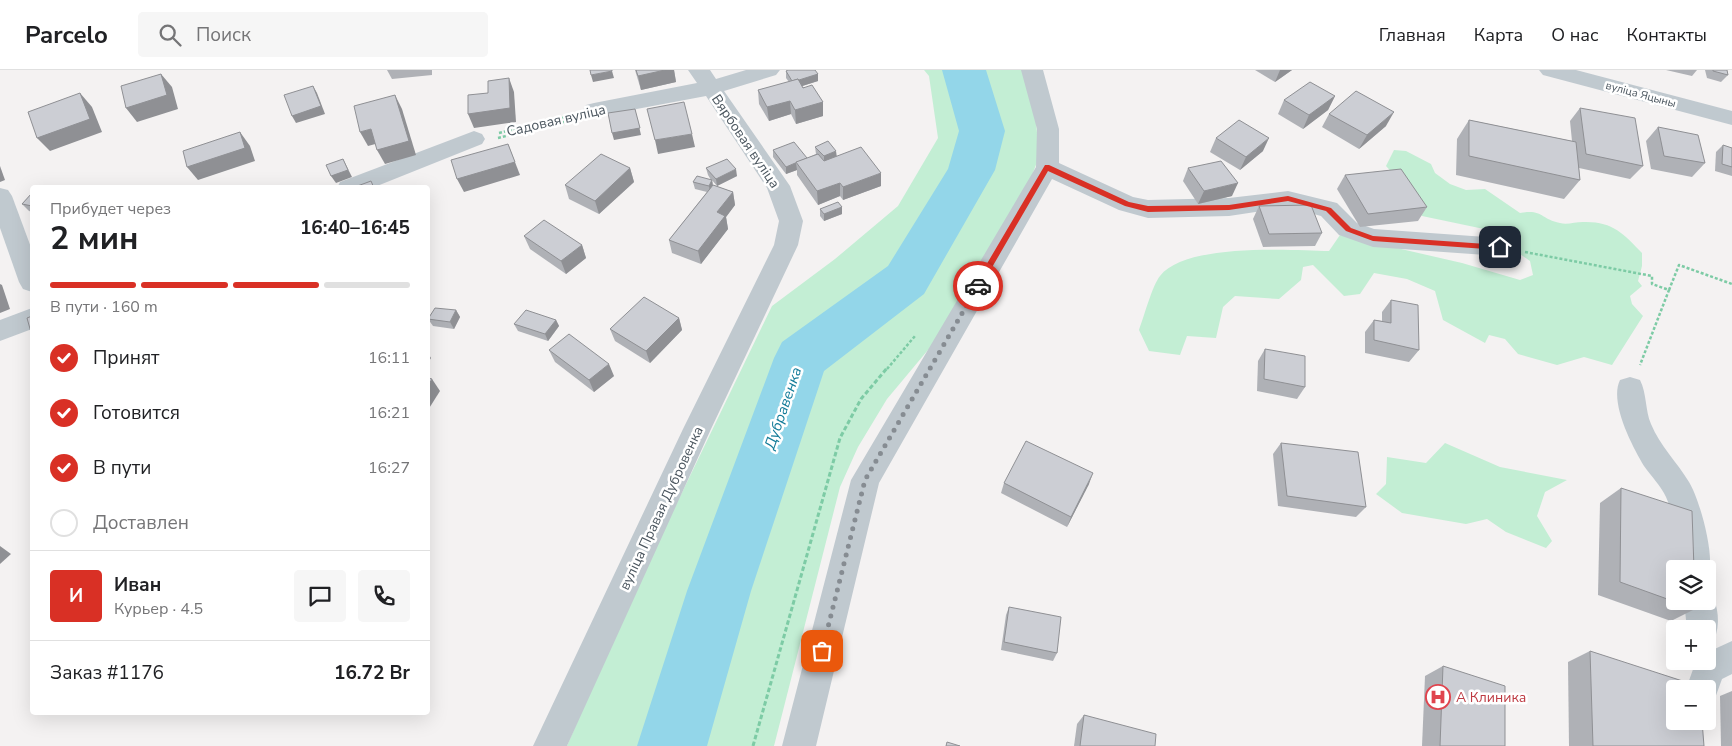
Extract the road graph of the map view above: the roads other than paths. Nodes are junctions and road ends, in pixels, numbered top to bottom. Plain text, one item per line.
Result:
1 (769, 70) edge
2 (1032, 70) edge
3 (1550, 70) edge
4 (705, 79) edge
5 (601, 109) road end
6 (1732, 118) edge
7 (466, 143) road end
8 (1047, 167) junction
9 (355, 185) edge
10 (0, 196) edge
11 (1500, 247) road end
12 (774, 271) joint
13 (30, 277) edge
14 (30, 319) edge
15 (0, 331) edge
16 (1630, 388) road end
17 (1695, 560) edge
18 (550, 746) edge
19 (799, 746) edge

1 - 4 street, Садовая вуліца
2 - 8 street
3 - 6 street, вуліца Яцыны
4 - 5 street, Садовая вуліца
4 - 12 street, Вярбовая вуліца
7 - 9 street
8 - 11 street
8 - 19 street
10 - 13 street
12 - 18 street, вуліца Правая Дубровенка
14 - 15 street
16 - 17 street

